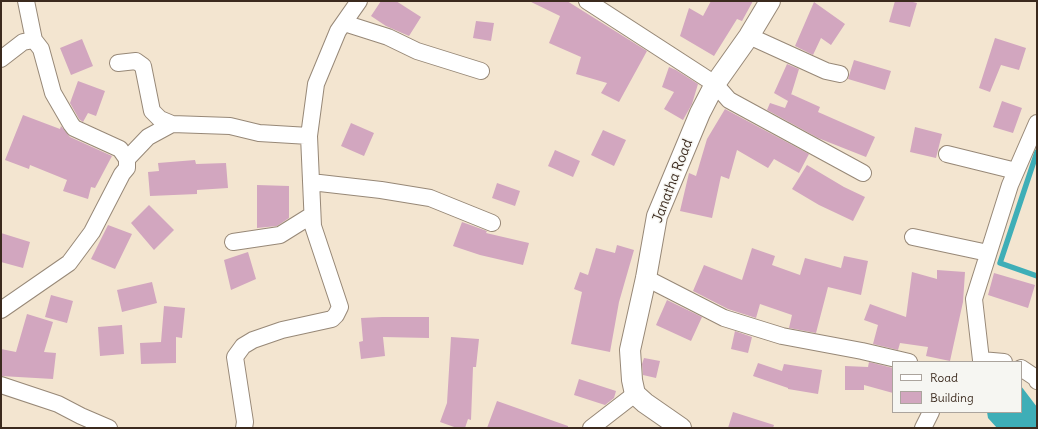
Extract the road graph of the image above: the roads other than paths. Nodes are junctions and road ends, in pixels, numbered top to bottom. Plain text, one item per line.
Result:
1 (26, 1) edge
2 (359, 1) edge
3 (587, 1) edge
4 (770, 1) edge
5 (344, 23) junction
6 (749, 36) junction
7 (34, 40) junction
8 (1, 59) edge
9 (118, 62) dead end
10 (480, 71) dead end
11 (840, 74) dead end
12 (715, 84) junction
13 (1037, 123) edge
14 (172, 124) junction
15 (309, 136) junction
16 (947, 154) dead end
17 (127, 159) junction
18 (1016, 172) junction
19 (863, 174) dead end
20 (311, 182) junction
21 (312, 215) junction
22 (492, 223) dead end
23 (913, 237) dead end
24 (233, 242) dead end
25 (988, 253) junction
26 (646, 278) junction
27 (1, 310) edge
28 (905, 361) edge
29 (979, 361) edge
30 (1022, 369) edge
31 (1037, 381) edge
32 (1, 385) edge
33 (636, 394) junction
34 (930, 413) edge
35 (109, 428) edge
36 (244, 428) edge
37 (591, 428) edge
38 (681, 428) edge
39 (923, 428) edge

1 - 7 street
2 - 5 street
3 - 12 street
4 - 6 street, Janatha Road
5 - 10 street
5 - 15 street
6 - 11 street
6 - 12 street, Janatha Road
7 - 8 street
7 - 17 street
9 - 14 street
12 - 19 street
12 - 26 street, Janatha Road
13 - 18 street
14 - 15 street
14 - 17 street
15 - 20 street
16 - 18 street
17 - 27 street
18 - 25 street
20 - 21 street
20 - 22 street
21 - 24 street
21 - 36 street
23 - 25 street
25 - 29 street
26 - 28 street
26 - 33 street, Janatha Road
30 - 31 street
32 - 35 street
33 - 37 street
33 - 38 street
34 - 39 street

